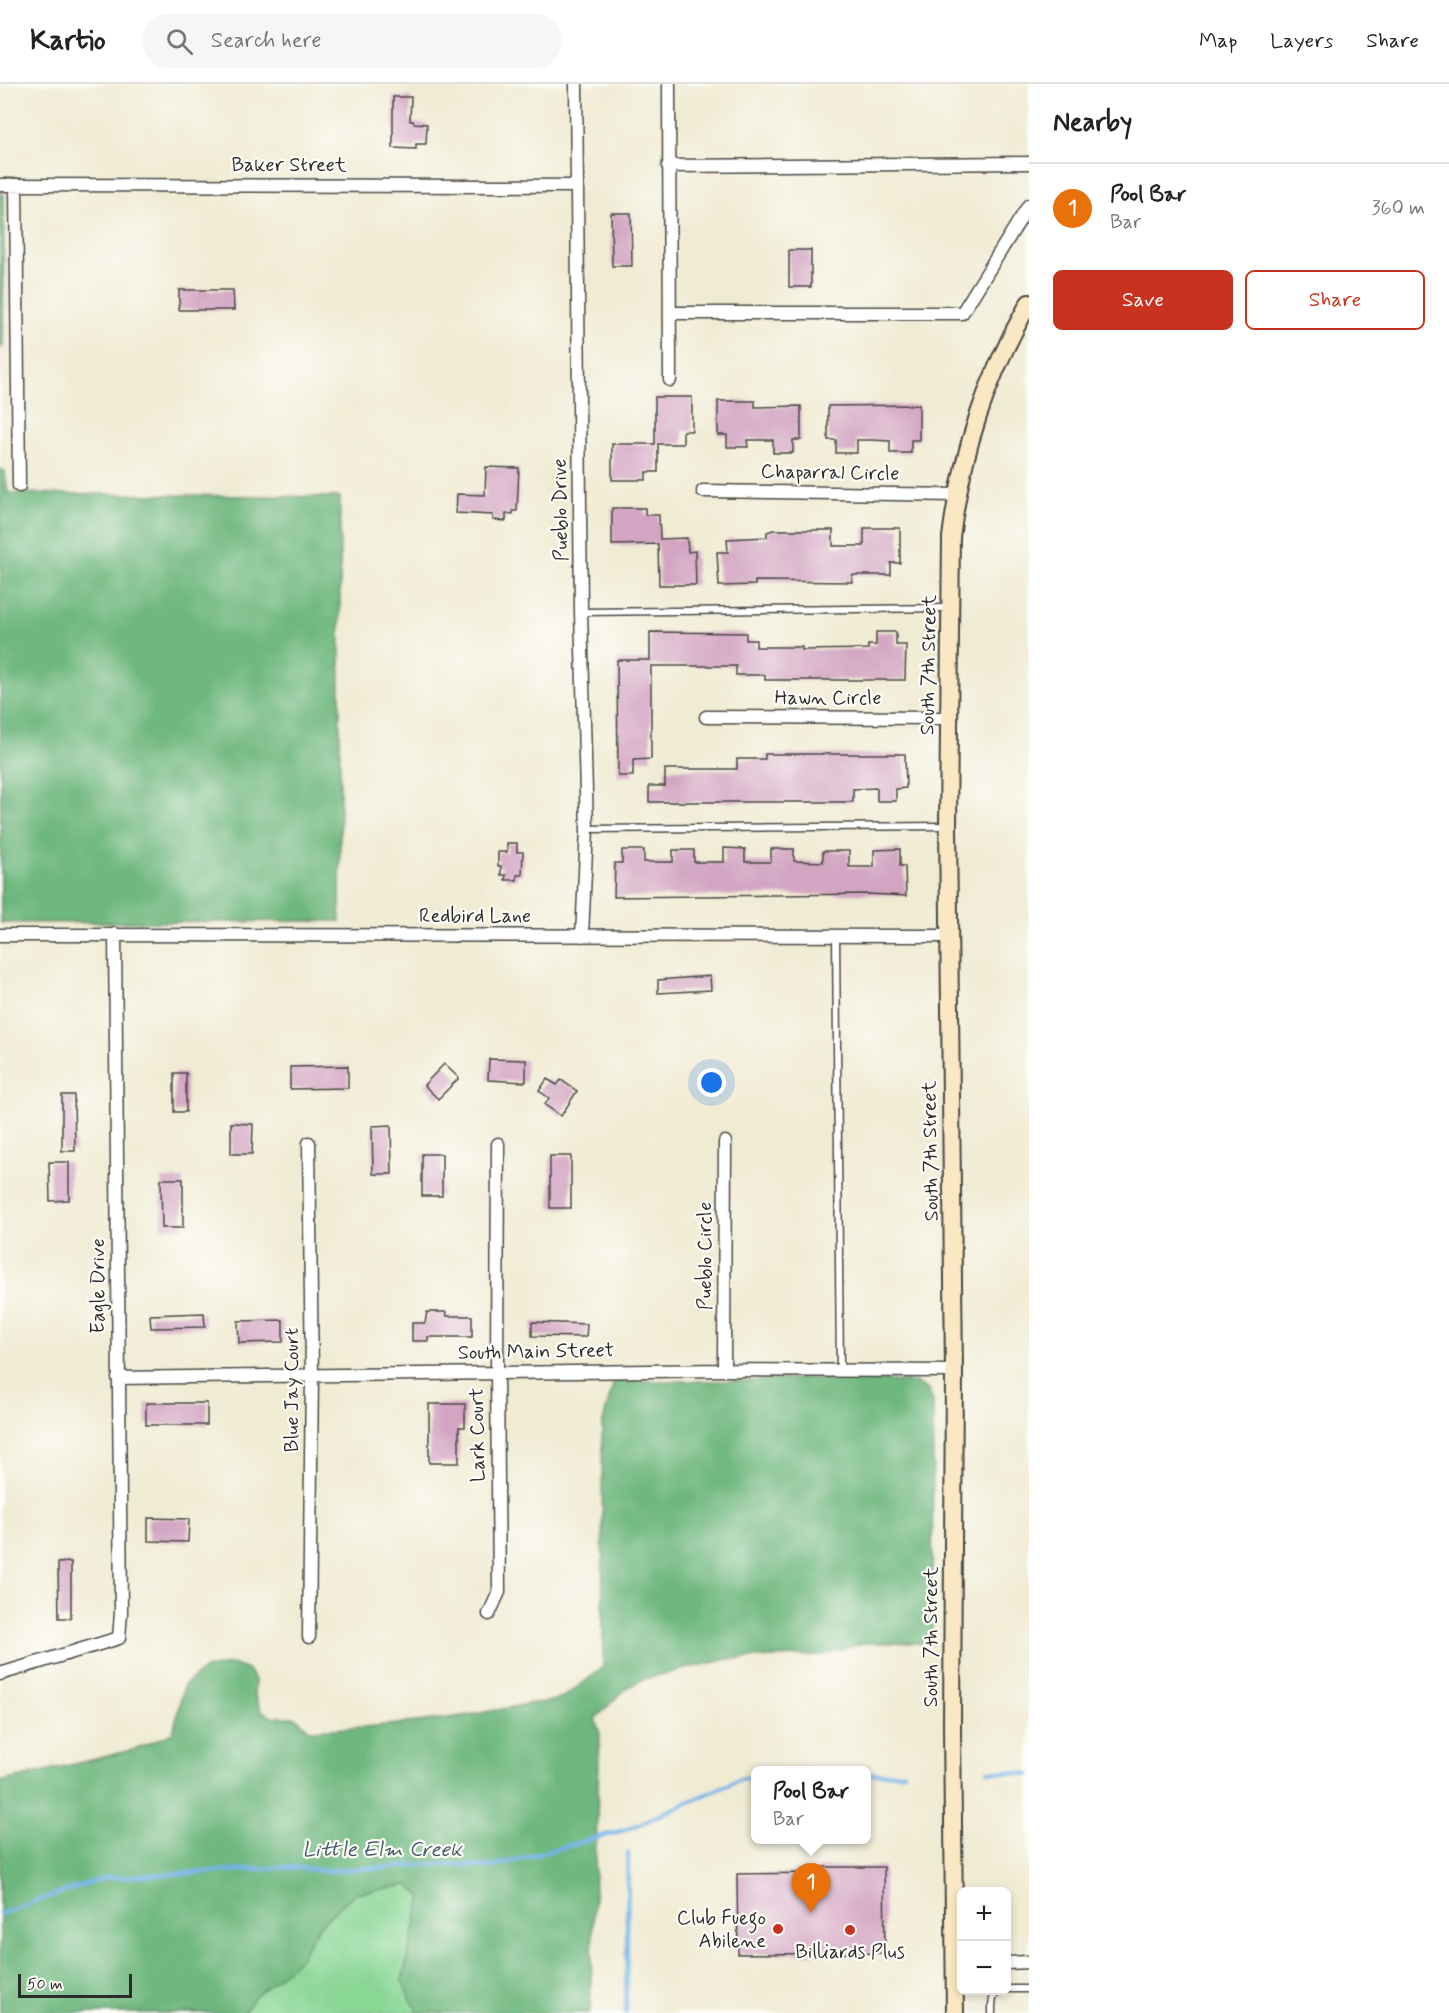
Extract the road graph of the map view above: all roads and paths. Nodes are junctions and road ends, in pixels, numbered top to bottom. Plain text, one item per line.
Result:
1 (576, 84) edge
2 (669, 84) edge
3 (1029, 163) edge
4 (668, 166) junction
5 (0, 185) edge
6 (16, 185) junction
7 (578, 186) junction
8 (1029, 205) edge
9 (1029, 303) edge
10 (670, 313) junction
11 (670, 380) dead end
12 (19, 486) dead end
13 (703, 491) dead end
14 (956, 495) junction
15 (951, 608) junction
16 (581, 612) junction
17 (706, 717) dead end
18 (950, 718) junction
19 (948, 826) junction
20 (587, 829) junction
21 (115, 934) junction
22 (0, 935) edge
23 (582, 936) junction
24 (836, 936) junction
25 (949, 936) junction
26 (725, 1142) dead end
27 (309, 1143) dead end
28 (498, 1144) dead end
29 (724, 1370) junction
30 (840, 1370) junction
31 (954, 1371) junction
32 (497, 1372) junction
33 (312, 1376) junction
34 (118, 1378) junction
35 (489, 1614) dead end
36 (309, 1638) dead end
37 (0, 1674) edge
38 (957, 1941) edge
39 (1029, 1962) edge
40 (1011, 1963) edge
41 (957, 1980) edge
42 (1011, 1989) edge
43 (1029, 1989) edge
44 (994, 1995) edge
45 (955, 2013) edge
46 (992, 2013) edge

1 - 7 street, Pueblo Drive
2 - 4 street
3 - 4 street
4 - 10 street
5 - 6 street, Baker Street
6 - 7 street, Baker Street
6 - 12 street
7 - 16 street, Pueblo Drive
8 - 10 street
9 - 14 main road, South 7th Street
10 - 11 street
13 - 14 street, Chaparral Circle
14 - 15 main road, South 7th Street
15 - 16 lane
15 - 18 main road, South 7th Street
16 - 20 street, Pueblo Drive
17 - 18 street, Hawn Circle
18 - 19 main road, South 7th Street
19 - 20 lane
19 - 25 main road, South 7th Street
20 - 23 street, Pueblo Drive
21 - 22 street, Redbird Lane
21 - 23 street, Redbird Lane
21 - 34 street, Eagle Drive
23 - 24 street, Redbird Lane
24 - 25 street, Redbird Lane
24 - 30 lane
25 - 31 main road, South 7th Street
26 - 29 street, Pueblo Circle
27 - 33 street, Blue Jay Court
28 - 32 street, Lark Court
29 - 30 street, South Main Street
29 - 32 street, South Main Street
30 - 31 street, South Main Street
31 - 38 main road, South 7th Street
32 - 33 street, South Main Street
32 - 35 street, Lark Court
33 - 34 street, South Main Street
33 - 36 street, Blue Jay Court
34 - 37 street, Eagle Drive
39 - 40 street
41 - 45 main road, South 7th Street
42 - 43 lane
44 - 46 lane

